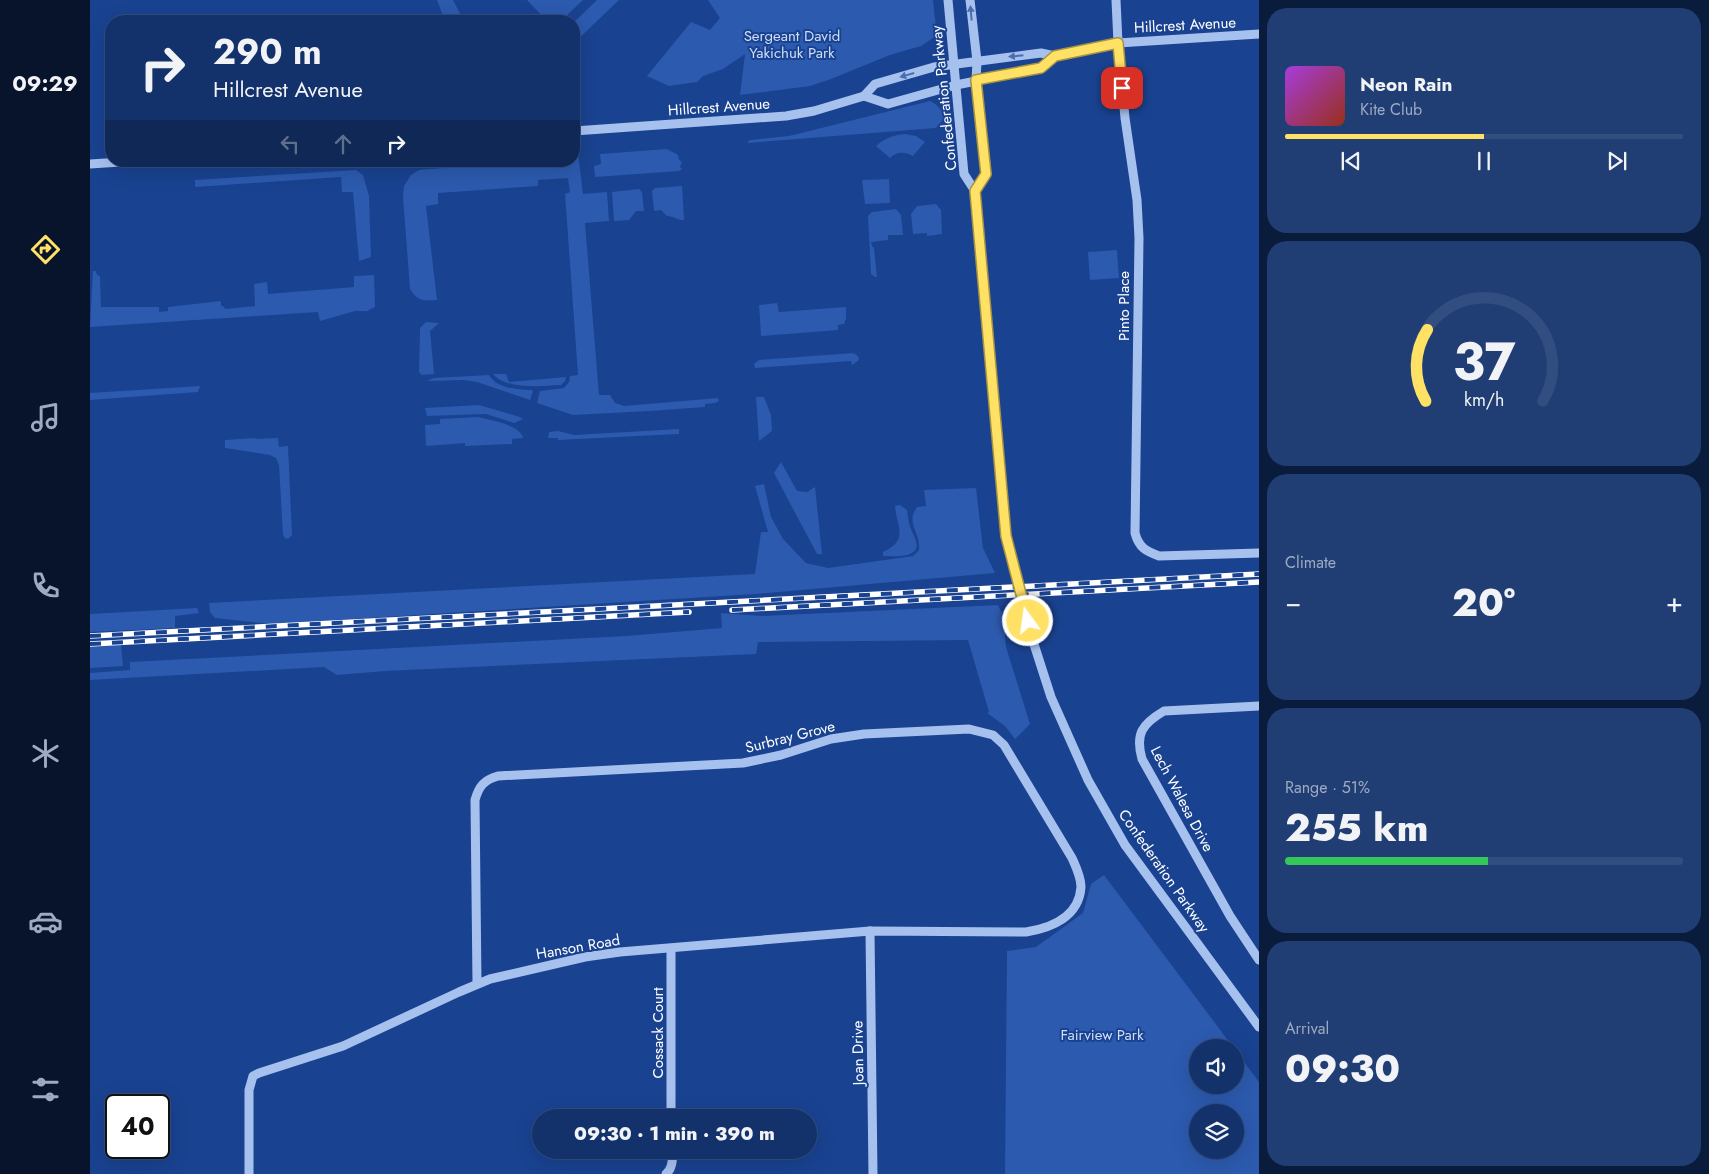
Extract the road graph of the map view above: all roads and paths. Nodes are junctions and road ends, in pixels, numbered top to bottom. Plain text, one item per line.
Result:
1 (948, 0) edge
2 (970, 0) edge
3 (1116, 0) edge
4 (1259, 34) edge
5 (1118, 43) junction
6 (1055, 56) junction
7 (977, 61) junction
8 (954, 64) junction
9 (976, 80) junction
10 (956, 85) junction
11 (864, 96) junction
12 (580, 131) edge
13 (105, 163) edge
14 (90, 164) edge
15 (975, 191) junction
16 (1259, 553) edge
17 (1259, 706) edge
18 (870, 931) junction
19 (1026, 932) joint
20 (671, 949) junction
21 (1259, 960) edge
22 (477, 984) junction
23 (1259, 1027) edge
24 (671, 1109) edge
25 (673, 1159) edge
26 (249, 1174) edge
27 (666, 1174) edge
28 (873, 1174) edge

1 - 8 street, Confederation Parkway
7 -> 2 street
3 - 5 street, Pinto Place
4 - 5 street, Hillcrest Avenue
5 - 6 street, Hillcrest Avenue
5 - 16 street, Pinto Place
6 -> 7 street, Hillcrest Avenue
6 - 9 street, Hillcrest Avenue
7 - 8 street, Hillcrest Avenue
7 - 9 street
8 - 10 street, Confederation Parkway
8 -> 11 street, Hillcrest Avenue
9 - 10 street, Hillcrest Avenue
9 - 15 street
10 - 11 street, Hillcrest Avenue
10 - 15 street, Confederation Parkway
11 - 12 street, Hillcrest Avenue
13 - 14 street
15 - 23 street, Confederation Parkway
17 - 21 street, Lech Walesa Drive
18 - 19 street, Hanson Road
18 - 20 street, Hanson Road
18 - 28 street, Joan Drive
19 - 22 street, Surbray Grove
20 - 22 street, Hanson Road
20 - 24 street, Cossack Court
22 - 26 street, Hanson Road
25 - 27 street

